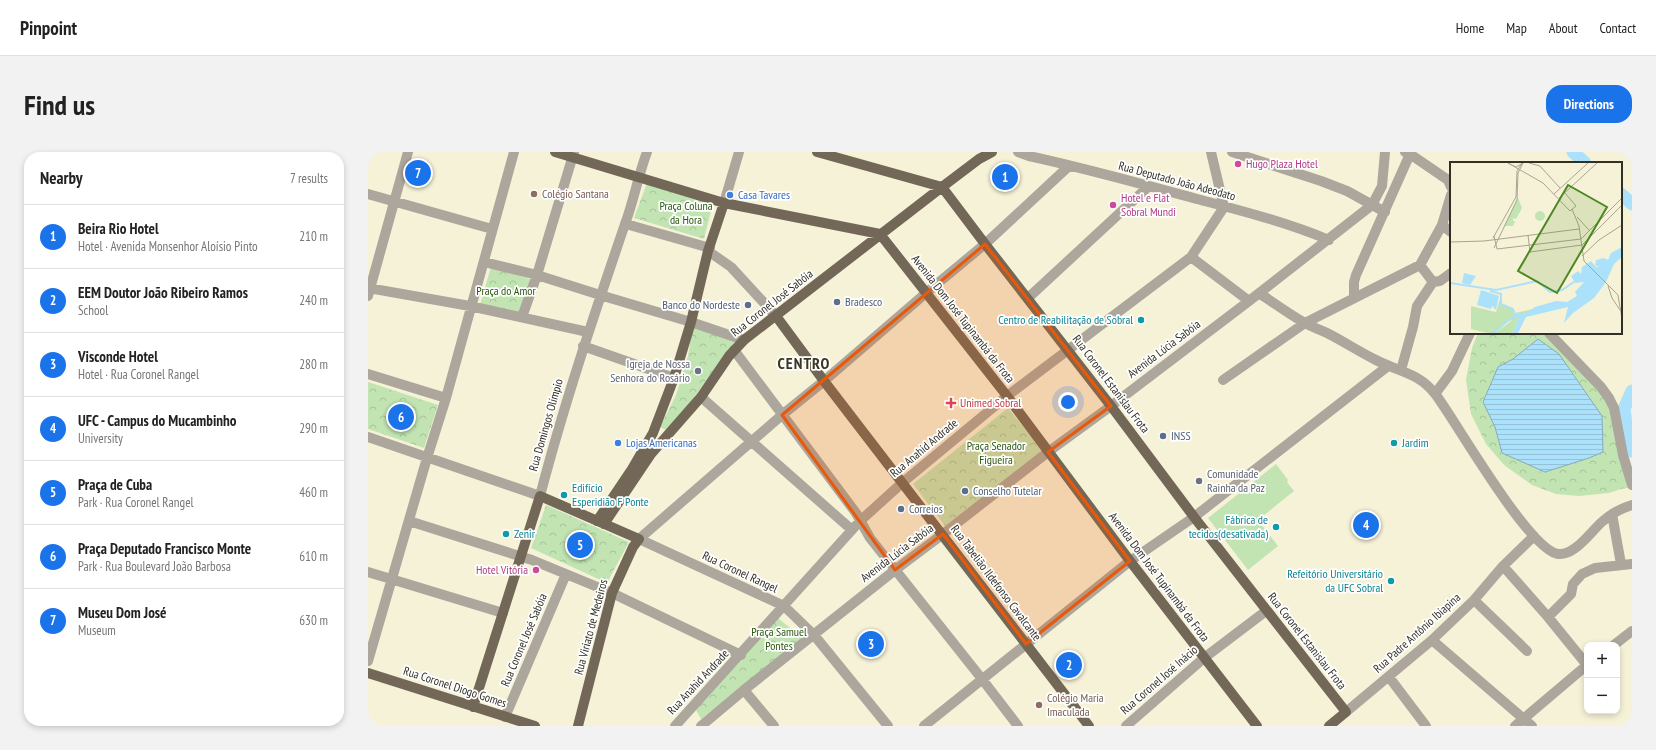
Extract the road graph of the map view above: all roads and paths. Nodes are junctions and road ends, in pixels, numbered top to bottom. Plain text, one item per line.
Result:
1 (408, 152) edge
2 (514, 152) edge
3 (555, 152) edge
4 (647, 152) edge
5 (739, 152) edge
6 (817, 152) edge
7 (992, 152) edge
8 (1018, 152) edge
9 (1211, 152) edge
10 (1232, 152) edge
11 (1385, 152) edge
12 (1408, 153) edge
13 (574, 155) edge
14 (982, 155) edge
15 (1039, 156) edge
16 (1069, 166) junction
17 (638, 176) junction
18 (1450, 185) edge
19 (1149, 186) junction
20 (942, 187) junction
21 (368, 194) edge
22 (1450, 198) edge
23 (394, 201) junction
24 (724, 202) junction
25 (1372, 205) junction
26 (1224, 207) junction
27 (1385, 212) junction
28 (626, 224) junction
29 (1442, 225) junction
30 (492, 229) junction
31 (1450, 231) edge
32 (880, 234) junction
33 (1329, 240) junction
34 (985, 244) junction
35 (709, 250) junction
36 (1192, 258) junction
37 (484, 262) junction
38 (1420, 265) junction
39 (1450, 274) edge
40 (537, 275) junction
41 (1433, 282) junction
42 (369, 291) edge
43 (926, 292) junction
44 (1259, 293) junction
45 (600, 295) junction
46 (1028, 298) junction
47 (1354, 298) junction
48 (1249, 301) junction
49 (470, 306) junction
50 (776, 316) junction
51 (522, 317) junction
52 (691, 322) junction
53 (1305, 323) junction
54 (588, 332) junction
55 (1470, 334) edge
56 (1550, 334) edge
57 (744, 340) junction
58 (583, 346) junction
59 (734, 350) junction
60 (1069, 350) junction
61 (1388, 366) junction
62 (1401, 370) junction
63 (368, 374) edge
64 (674, 378) junction
65 (1223, 380) dead end
66 (824, 381) junction
67 (1435, 394) junction
68 (1007, 396) junction
69 (701, 397) junction
70 (446, 398) junction
71 (1111, 406) junction
72 (782, 415) junction
73 (368, 437) edge
74 (751, 441) junction
75 (1048, 452) junction
76 (427, 458) junction
77 (902, 483) junction
78 (1632, 485) edge
79 (540, 496) junction
80 (1632, 505) edge
81 (1612, 514) junction
82 (1194, 517) junction
83 (409, 521) junction
84 (860, 521) junction
85 (600, 522) junction
86 (852, 530) junction
87 (943, 534) junction
88 (1534, 536) junction
89 (639, 539) junction
90 (520, 555) junction
91 (1130, 561) junction
92 (1621, 564) junction
93 (1632, 564) edge
94 (1503, 566) junction
95 (895, 570) junction
96 (368, 572) edge
97 (566, 574) junction
98 (391, 580) junction
99 (612, 593) junction
100 (1474, 600) junction
101 (784, 606) junction
102 (1266, 611) junction
103 (503, 613) junction
104 (1548, 617) junction
105 (1632, 631) edge
106 (814, 635) junction
107 (1432, 640) junction
108 (1618, 642) edge
109 (1026, 644) junction
110 (1526, 651) dead end
111 (741, 654) junction
112 (1204, 658) junction
113 (368, 661) edge
114 (1584, 661) edge
115 (1584, 667) edge
116 (368, 673) edge
117 (1388, 677) junction
118 (982, 679) junction
119 (744, 690) junction
120 (473, 707) junction
121 (1346, 712) junction
122 (505, 717) junction
123 (1523, 718) junction
124 (535, 726) edge
125 (578, 726) edge
126 (675, 726) edge
127 (701, 726) edge
128 (774, 726) edge
129 (888, 726) edge
130 (924, 726) edge
131 (1018, 726) edge
132 (1089, 726) edge
133 (1126, 726) edge
134 (1257, 726) edge
135 (1329, 726) edge
136 (1426, 726) edge
137 (1515, 726) edge
138 (1532, 726) edge

1 - 23 street
2 - 30 street
3 - 13 main road
4 - 17 street, Rua Domingos Olímpio
5 - 24 street
6 - 20 main road
7 - 14 main road, Rua Coronel José Sabóia
8 - 15 street, Rua Deputado João Adeodato
9 - 26 street
10 - 25 street
11 - 25 street, Avenida Lúcia Sabóia
12 - 18 street
12 - 27 street
13 - 17 main road
13 - 40 street
14 - 20 main road, Rua Coronel José Sabóia
15 - 16 street, Rua Deputado João Adeodato
16 - 19 street, Rua Deputado João Adeodato
16 - 34 street
17 - 24 main road
17 - 28 street, Rua Domingos Olímpio
19 - 26 street, Rua Deputado João Adeodato
19 - 46 street
20 - 32 main road, Rua Coronel José Sabóia
20 - 34 main road, Rua Coronel Estanislau Frota
21 - 23 street
22 - 29 street
23 - 30 street
23 - 42 street
24 - 32 main road
24 - 35 main road
25 - 27 street
25 - 33 street, Avenida Lúcia Sabóia
26 - 33 street, Rua Deputado João Adeodato
26 - 36 street, Rua Anahid Andrade
27 - 47 street
28 - 35 street
28 - 45 street, Rua Domingos Olímpio
29 - 31 street
29 - 38 street
30 - 37 street
32 - 43 main road, Avenida Dom José Tupinambá da Frota
32 - 50 main road, Rua Coronel José Sabóia
33 - 44 street, Avenida Lúcia Sabóia
34 - 43 street
34 - 46 main road, Rua Coronel Estanislau Frota
35 - 50 street
35 - 52 main road
36 - 48 street
36 - 60 street, Rua Anahid Andrade
37 - 40 street
37 - 49 street
38 - 41 street
38 - 47 street
39 - 41 street
40 - 45 street
40 - 51 street
41 - 62 street
42 - 49 street
43 - 66 street
43 - 68 main road, Avenida Dom José Tupinambá da Frota
44 - 48 street, Avenida Lúcia Sabóia
44 - 53 street
45 - 52 street
45 - 54 street, Rua Domingos Olímpio
46 - 60 main road, Rua Coronel Estanislau Frota
47 - 53 street
48 - 71 street, Avenida Lúcia Sabóia
49 - 51 street
49 - 70 street
50 - 57 main road, Rua Coronel José Sabóia
50 - 66 main road, Rua Tabelião Ildefonso Cavalcante
51 - 54 street
52 - 57 street
52 - 64 main road
53 - 61 street
53 - 65 street
54 - 58 street, Rua Domingos Olímpio
55 - 67 street
56 - 78 street
57 - 59 main road, Rua Coronel José Sabóia
58 - 64 street
58 - 79 street, Rua Domingos Olímpio
59 - 69 main road, Rua Coronel José Sabóia
59 - 72 street
60 - 68 street, Rua Anahid Andrade
60 - 71 main road, Rua Coronel Estanislau Frota
61 - 62 street
61 - 82 street
62 - 67 street
63 - 70 street
64 - 85 main road
66 - 72 street
66 - 77 main road, Rua Tabelião Ildefonso Cavalcante
67 - 88 street
68 - 75 main road, Avenida Dom José Tupinambá da Frota
68 - 77 street, Rua Anahid Andrade
69 - 74 street
69 - 85 main road, Rua Coronel José Sabóia
70 - 76 street
71 - 75 street, Avenida Lúcia Sabóia
71 - 82 main road, Rua Coronel Estanislau Frota
72 - 74 street
72 - 84 street
73 - 76 street
74 - 86 street
74 - 89 street
75 - 87 street, Avenida Lúcia Sabóia
75 - 91 main road, Avenida Dom José Tupinambá da Frota
76 - 79 street
76 - 83 street
77 - 84 street, Rua Anahid Andrade
77 - 87 main road, Rua Tabelião Ildefonso Cavalcante
79 - 85 main road, Rua Coronel Rangel
79 - 90 main road, Rua Domingos Olímpio
80 - 81 street
81 - 88 street
81 - 92 street
82 - 91 street
82 - 102 main road, Rua Coronel Estanislau Frota
83 - 90 street
83 - 98 street
84 - 86 street, Rua Anahid Andrade
84 - 95 street
85 - 89 main road, Rua Coronel Rangel
86 - 101 street, Rua Anahid Andrade
87 - 95 street, Avenida Lúcia Sabóia
87 - 109 main road, Rua Tabelião Ildefonso Cavalcante
88 - 94 street, Rua Padre Antônio Ibiapina
89 - 99 main road, Rua Viriato de Medeiros
89 - 101 street, Rua Coronel Rangel
90 - 97 street
90 - 103 main road, Rua Domingos Olímpio
91 - 109 street
91 - 112 main road, Avenida Dom José Tupinambá da Frota
92 - 93 street
92 - 104 street
94 - 100 street, Rua Padre Antônio Ibiapina
94 - 104 street
95 - 106 street, Avenida Lúcia Sabóia
95 - 118 street
96 - 98 street
97 - 99 street
97 - 122 street, Rua Coronel José Sabóia
98 - 103 street
98 - 113 street
99 - 111 street
99 - 125 main road, Rua Viriato de Medeiros
100 - 107 street, Rua Padre Antônio Ibiapina
100 - 110 street
101 - 106 street, Rua Coronel Rangel
101 - 111 street, Rua Anahid Andrade
102 - 112 street, Rua Coronel José Inácio
102 - 121 main road, Rua Coronel Estanislau Frota
103 - 120 main road, Rua Domingos Olímpio
104 - 114 street
105 - 108 street
106 - 119 street, Avenida Lúcia Sabóia
106 - 129 street, Rua Coronel Rangel
107 - 117 street, Rua Padre Antônio Ibiapina
107 - 123 street
109 - 118 street
109 - 132 main road, Rua Tabelião Ildefonso Cavalcante
111 - 126 street, Rua Anahid Andrade
112 - 133 street, Rua Coronel José Inácio
112 - 134 main road, Avenida Dom José Tupinambá da Frota
115 - 123 street
116 - 120 main road, Rua Coronel Diogo Gomes
117 - 121 street, Rua Padre Antônio Ibiapina
117 - 136 street
118 - 130 street
118 - 131 street
119 - 127 street, Avenida Lúcia Sabóia
119 - 128 street
120 - 122 main road, Rua Coronel Diogo Gomes
121 - 135 main road, Rua Padre Antônio Ibiapina
122 - 124 main road, Rua Coronel Diogo Gomes
123 - 137 street
123 - 138 street

